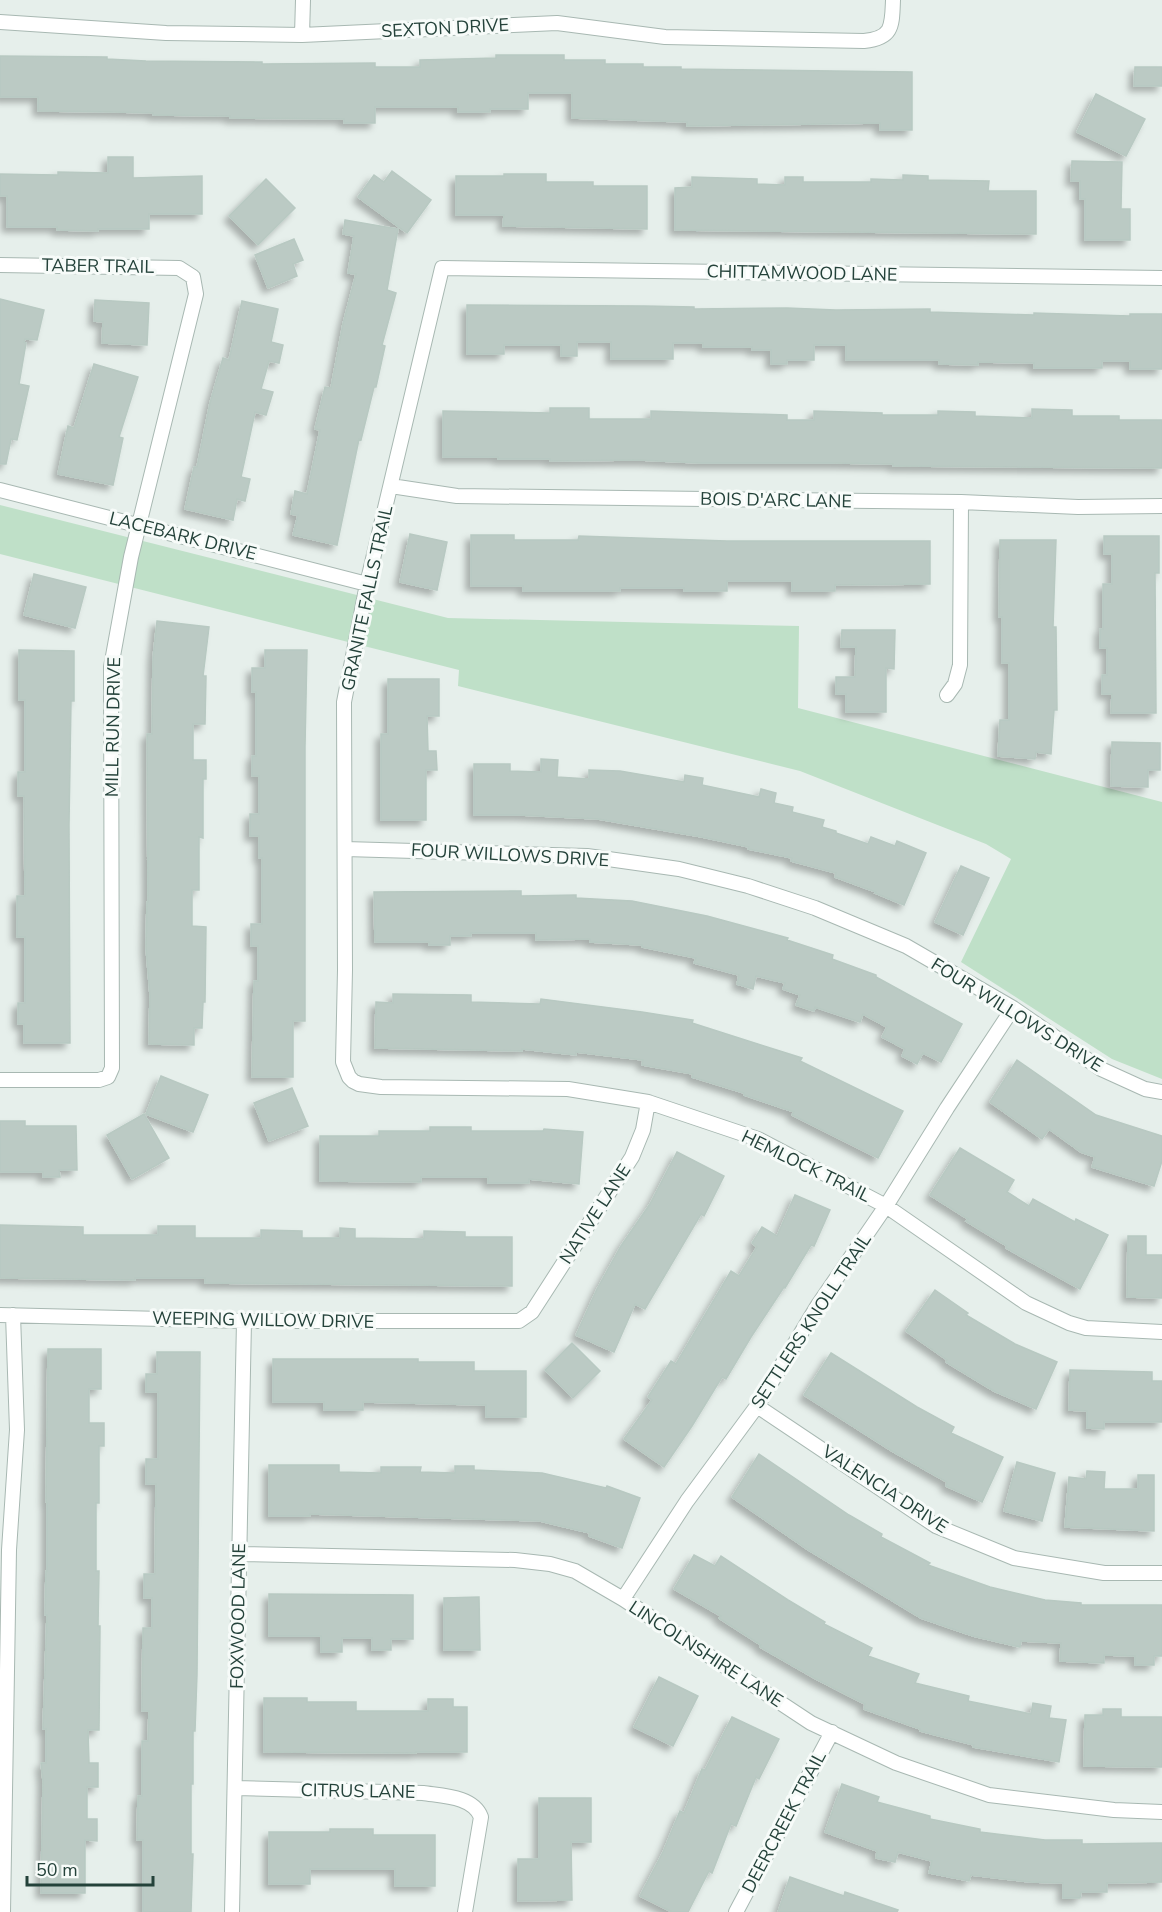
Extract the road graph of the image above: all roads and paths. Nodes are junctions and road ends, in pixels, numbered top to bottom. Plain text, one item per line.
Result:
1 (303, 0) edge
2 (893, 0) edge
3 (0, 22) edge
4 (302, 36) junction
5 (0, 265) edge
6 (442, 268) joint
7 (193, 277) joint
8 (1162, 278) edge
9 (391, 486) junction
10 (0, 490) edge
11 (961, 502) junction
12 (1162, 506) edge
13 (139, 526) junction
14 (366, 584) junction
15 (947, 695) dead end
16 (345, 849) junction
17 (1013, 1008) junction
18 (349, 1077) joint
19 (0, 1080) edge
20 (1162, 1092) edge
21 (648, 1102) junction
22 (886, 1206) junction
23 (7, 1315) edge
24 (525, 1318) joint
25 (244, 1321) junction
26 (1162, 1332) edge
27 (757, 1406) junction
28 (4, 1550) edge
29 (239, 1554) junction
30 (1162, 1573) edge
31 (623, 1599) junction
32 (832, 1732) junction
33 (3, 1785) edge
34 (235, 1788) junction
35 (1162, 1812) edge
36 (3, 1912) edge
37 (232, 1912) edge
38 (465, 1912) edge
39 (736, 1912) edge

1 - 4 street
2 - 4 street, SEXTON DRIVE
3 - 4 street, SEXTON DRIVE
5 - 7 street, TABER TRAIL
6 - 8 street, CHITTAMWOOD LANE
6 - 9 street, GRANITE FALLS TRAIL
7 - 13 street, MILL RUN DRIVE
9 - 11 street, BOIS D'ARC LANE
9 - 14 street, GRANITE FALLS TRAIL
10 - 13 street, LACEBARK DRIVE
11 - 12 street, BOIS D'ARC LANE
11 - 15 street
13 - 14 street, LACEBARK DRIVE
13 - 19 street, MILL RUN DRIVE
14 - 16 street, GRANITE FALLS TRAIL
16 - 17 street, FOUR WILLOWS DRIVE
16 - 18 street, GRANITE FALLS TRAIL
17 - 20 street, FOUR WILLOWS DRIVE
17 - 22 street, SETTLERS KNOLL TRAIL
18 - 21 street, HEMLOCK TRAIL
21 - 22 street, HEMLOCK TRAIL
21 - 24 street, NATIVE LANE
22 - 26 street, HEMLOCK TRAIL
22 - 27 street, SETTLERS KNOLL TRAIL
23 - 25 street, WEEPING WILLOW DRIVE
23 - 28 street
24 - 25 street, WEEPING WILLOW DRIVE
25 - 29 street, FOXWOOD LANE
27 - 30 street, VALENCIA DRIVE
27 - 31 street, SETTLERS KNOLL TRAIL
28 - 33 street
29 - 31 street, LINCOLNSHIRE LANE
29 - 34 street, FOXWOOD LANE
31 - 32 street, LINCOLNSHIRE LANE
32 - 35 street, LINCOLNSHIRE LANE
32 - 39 street, DEERCREEK TRAIL
33 - 36 street
34 - 37 street, FOXWOOD LANE
34 - 38 street, CITRUS LANE

